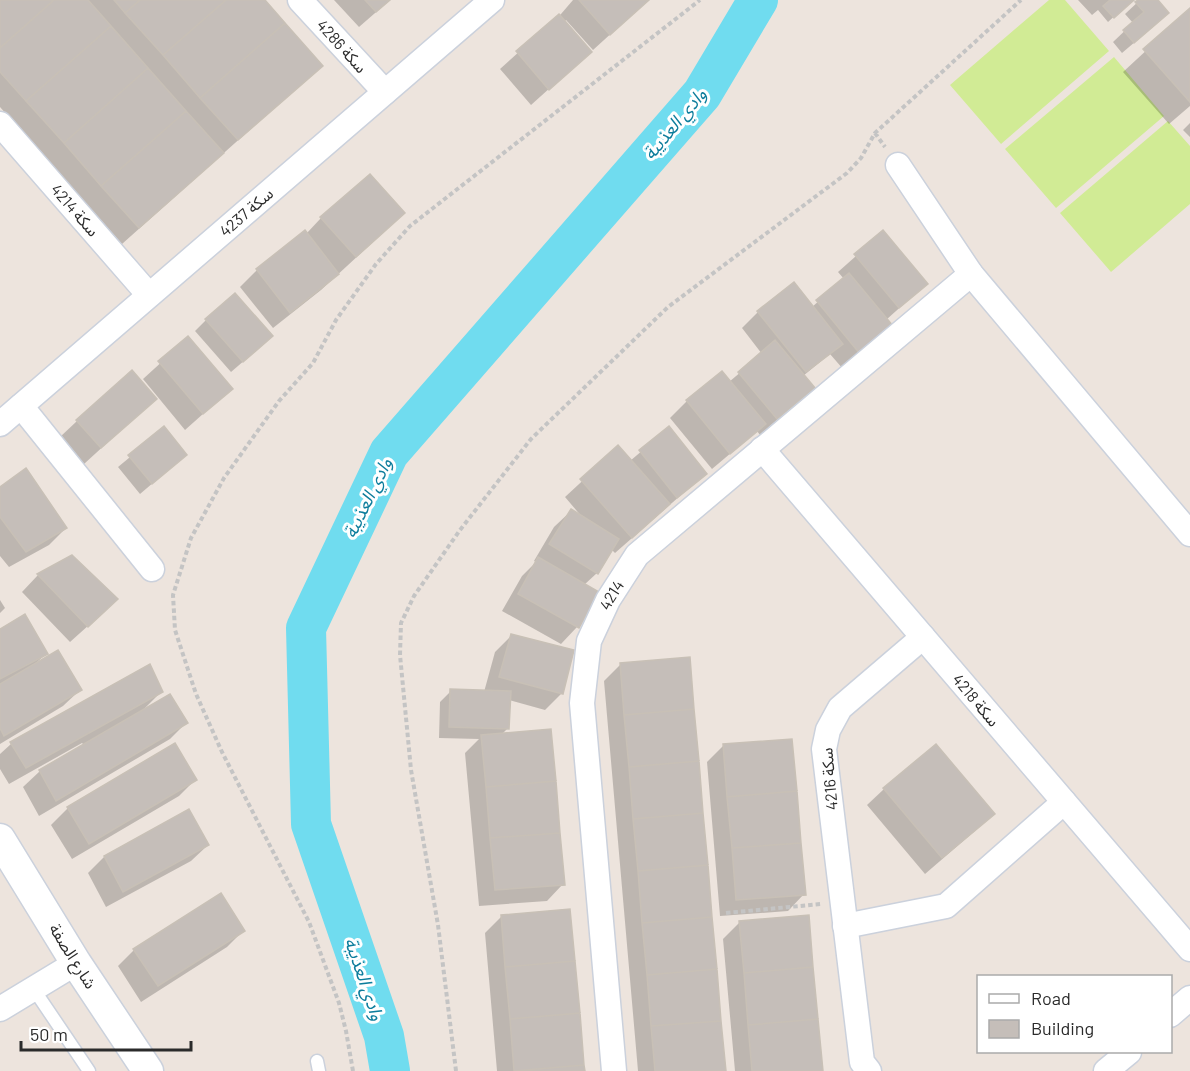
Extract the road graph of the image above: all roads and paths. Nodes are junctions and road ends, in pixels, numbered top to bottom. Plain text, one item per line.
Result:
1 (300, 0) edge
2 (492, 0) edge
3 (700, 0) edge
4 (1021, 0) edge
5 (385, 92) junction
6 (0, 124) edge
7 (898, 165) dead end
8 (971, 274) junction
9 (149, 295) junction
10 (21, 406) junction
11 (0, 424) edge
12 (762, 450) junction
13 (1190, 534) edge
14 (152, 569) dead end
15 (922, 637) junction
16 (1064, 802) junction
17 (0, 839) edge
18 (842, 902) junction
19 (726, 913) dead end
20 (845, 926) junction
21 (1190, 949) edge
22 (76, 963) junction
23 (33, 988) junction
24 (1190, 999) edge
25 (0, 1009) edge
26 (1172, 1013) edge
27 (1128, 1053) edge
28 (89, 1071) edge
29 (148, 1071) edge
30 (353, 1071) edge
31 (456, 1071) edge
32 (614, 1071) edge
33 (869, 1071) edge
34 (1106, 1071) edge

1 - 5 street, سكة 4286
2 - 5 street, سكة 4237
3 - 30 path
4 - 31 path
5 - 9 street, سكة 4237
6 - 9 street, سكة 4214
7 - 8 street
8 - 12 street, 4214
8 - 13 street
9 - 10 street, سكة 4237
10 - 11 street, سكة 4237
10 - 14 street
12 - 15 street, سكة 4218
12 - 32 street, 4214
15 - 16 street, سكة 4218
15 - 18 street, سكة 4216
16 - 20 street
16 - 21 street, سكة 4218
17 - 22 street, شارع الصفة
18 - 19 path
18 - 20 street, سكة 4216
20 - 33 street, سكة 4216
22 - 23 street
22 - 29 street, شارع الصفة
23 - 25 street
23 - 28 lane
24 - 26 street
27 - 34 street

